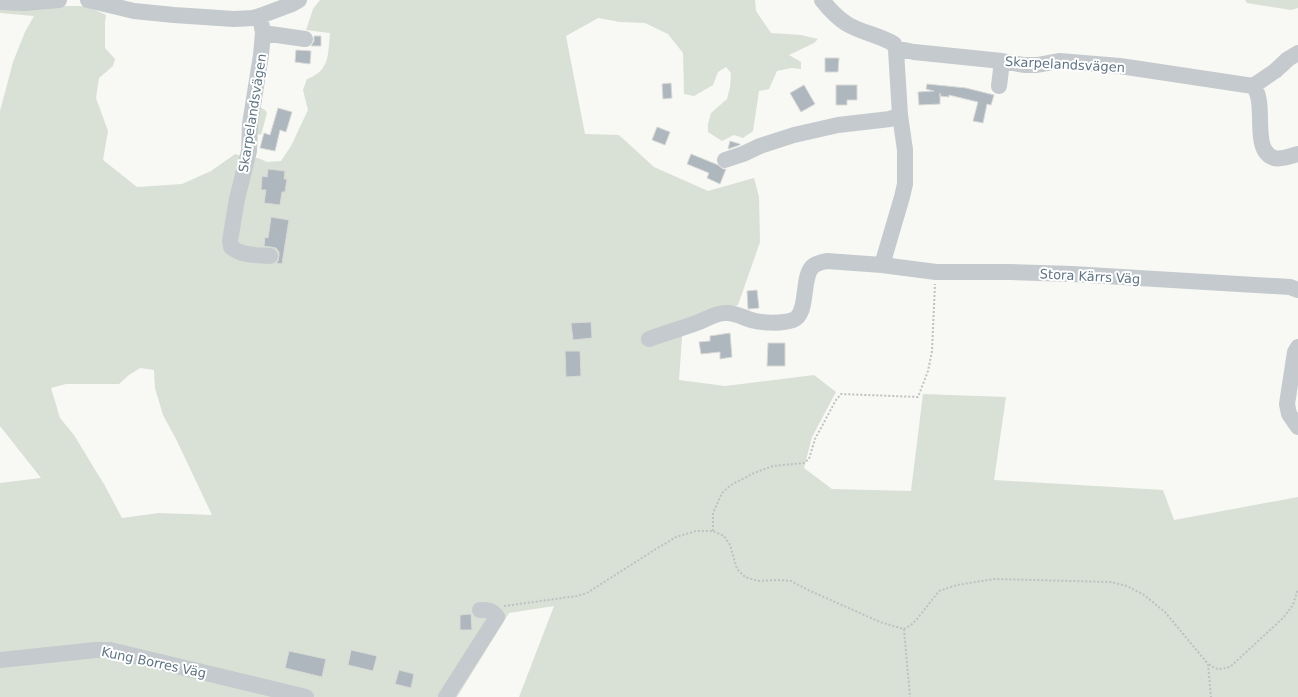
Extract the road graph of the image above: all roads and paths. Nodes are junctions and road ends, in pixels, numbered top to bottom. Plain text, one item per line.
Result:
1 (59, 0) edge
2 (88, 0) edge
3 (299, 0) edge
4 (822, 0) edge
5 (0, 2) edge
6 (260, 16) junction
7 (263, 33) junction
8 (304, 39) dead end
9 (896, 50) junction
10 (1298, 53) edge
11 (1002, 61) junction
12 (999, 86) dead end
13 (1253, 86) junction
14 (900, 115) junction
15 (1298, 154) edge
16 (725, 160) dead end
17 (270, 256) dead end
18 (882, 265) junction
19 (936, 272) junction
20 (1298, 290) edge
21 (649, 339) dead end
22 (1298, 347) edge
23 (1298, 427) edge
24 (713, 531) junction
25 (1298, 589) edge
26 (487, 611) joint
27 (904, 629) junction
28 (0, 660) edge
29 (1208, 664) junction
30 (306, 697) edge
31 (446, 697) edge
32 (910, 697) edge
33 (1211, 697) edge

1 - 5 street
2 - 6 street
3 - 6 street
4 - 9 street
6 - 7 street, Skarpelandsvägen
7 - 8 street
7 - 17 street, Skarpelandsvägen
9 - 11 street, Skarpelandsvägen
9 - 14 street
10 - 13 street
11 - 12 street
11 - 13 street, Skarpelandsvägen
13 - 15 street
14 - 16 street
14 - 18 street
18 - 19 street, Stora Kärrs Väg
18 - 21 street, Stora Kärrs Väg
19 - 20 street, Stora Kärrs Väg
19 - 24 path
22 - 23 street
24 - 26 path
24 - 27 path
25 - 29 path
26 - 31 street
27 - 29 path
27 - 32 path
28 - 30 street, Kung Borres Väg
29 - 33 path

